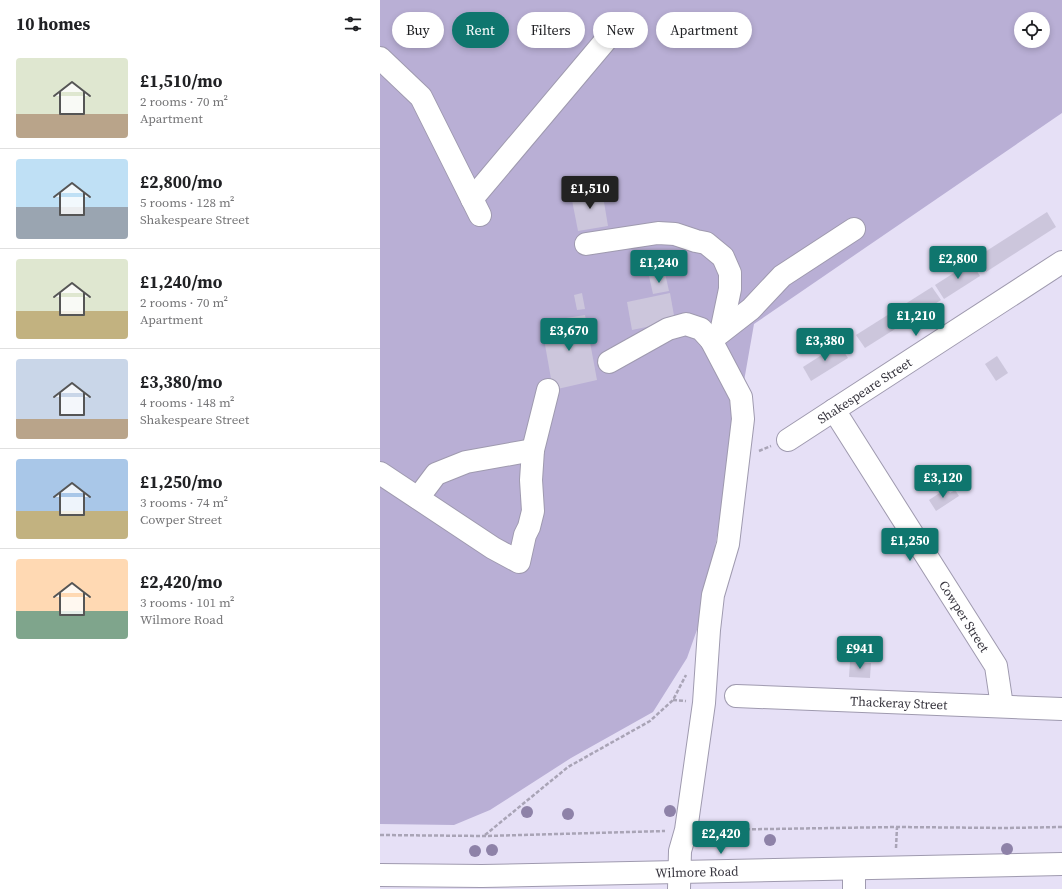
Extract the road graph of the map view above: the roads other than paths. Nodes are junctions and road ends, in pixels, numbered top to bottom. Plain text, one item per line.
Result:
1 (600, 48) edge
2 (380, 58) edge
3 (854, 229) dead end
4 (586, 244) dead end
5 (1062, 262) edge
6 (716, 336) junction
7 (610, 362) dead end
8 (548, 390) dead end
9 (834, 410) junction
10 (788, 440) road end
11 (533, 450) junction
12 (380, 473) edge
13 (418, 498) junction
14 (736, 696) dead end
15 (1002, 706) junction
16 (1062, 709) edge
17 (1062, 864) edge
18 (380, 875) edge
19 (815, 879) edge
20 (854, 879) edge
21 (679, 881) edge

1 - 2 street
3 - 6 street
4 - 6 street
5 - 9 street, Shakespeare Street
6 - 7 street
6 - 21 street
8 - 11 street
9 - 10 street, Shakespeare Street
9 - 15 street, Cowper Street
11 - 13 street
11 - 13 street
12 - 13 street
14 - 15 street, Thackeray Street
15 - 16 street, Thackeray Street
17 - 20 street, Wilmore Road
18 - 21 street, Wilmore Road
19 - 20 street, Wilmore Road
19 - 21 street, Wilmore Road

